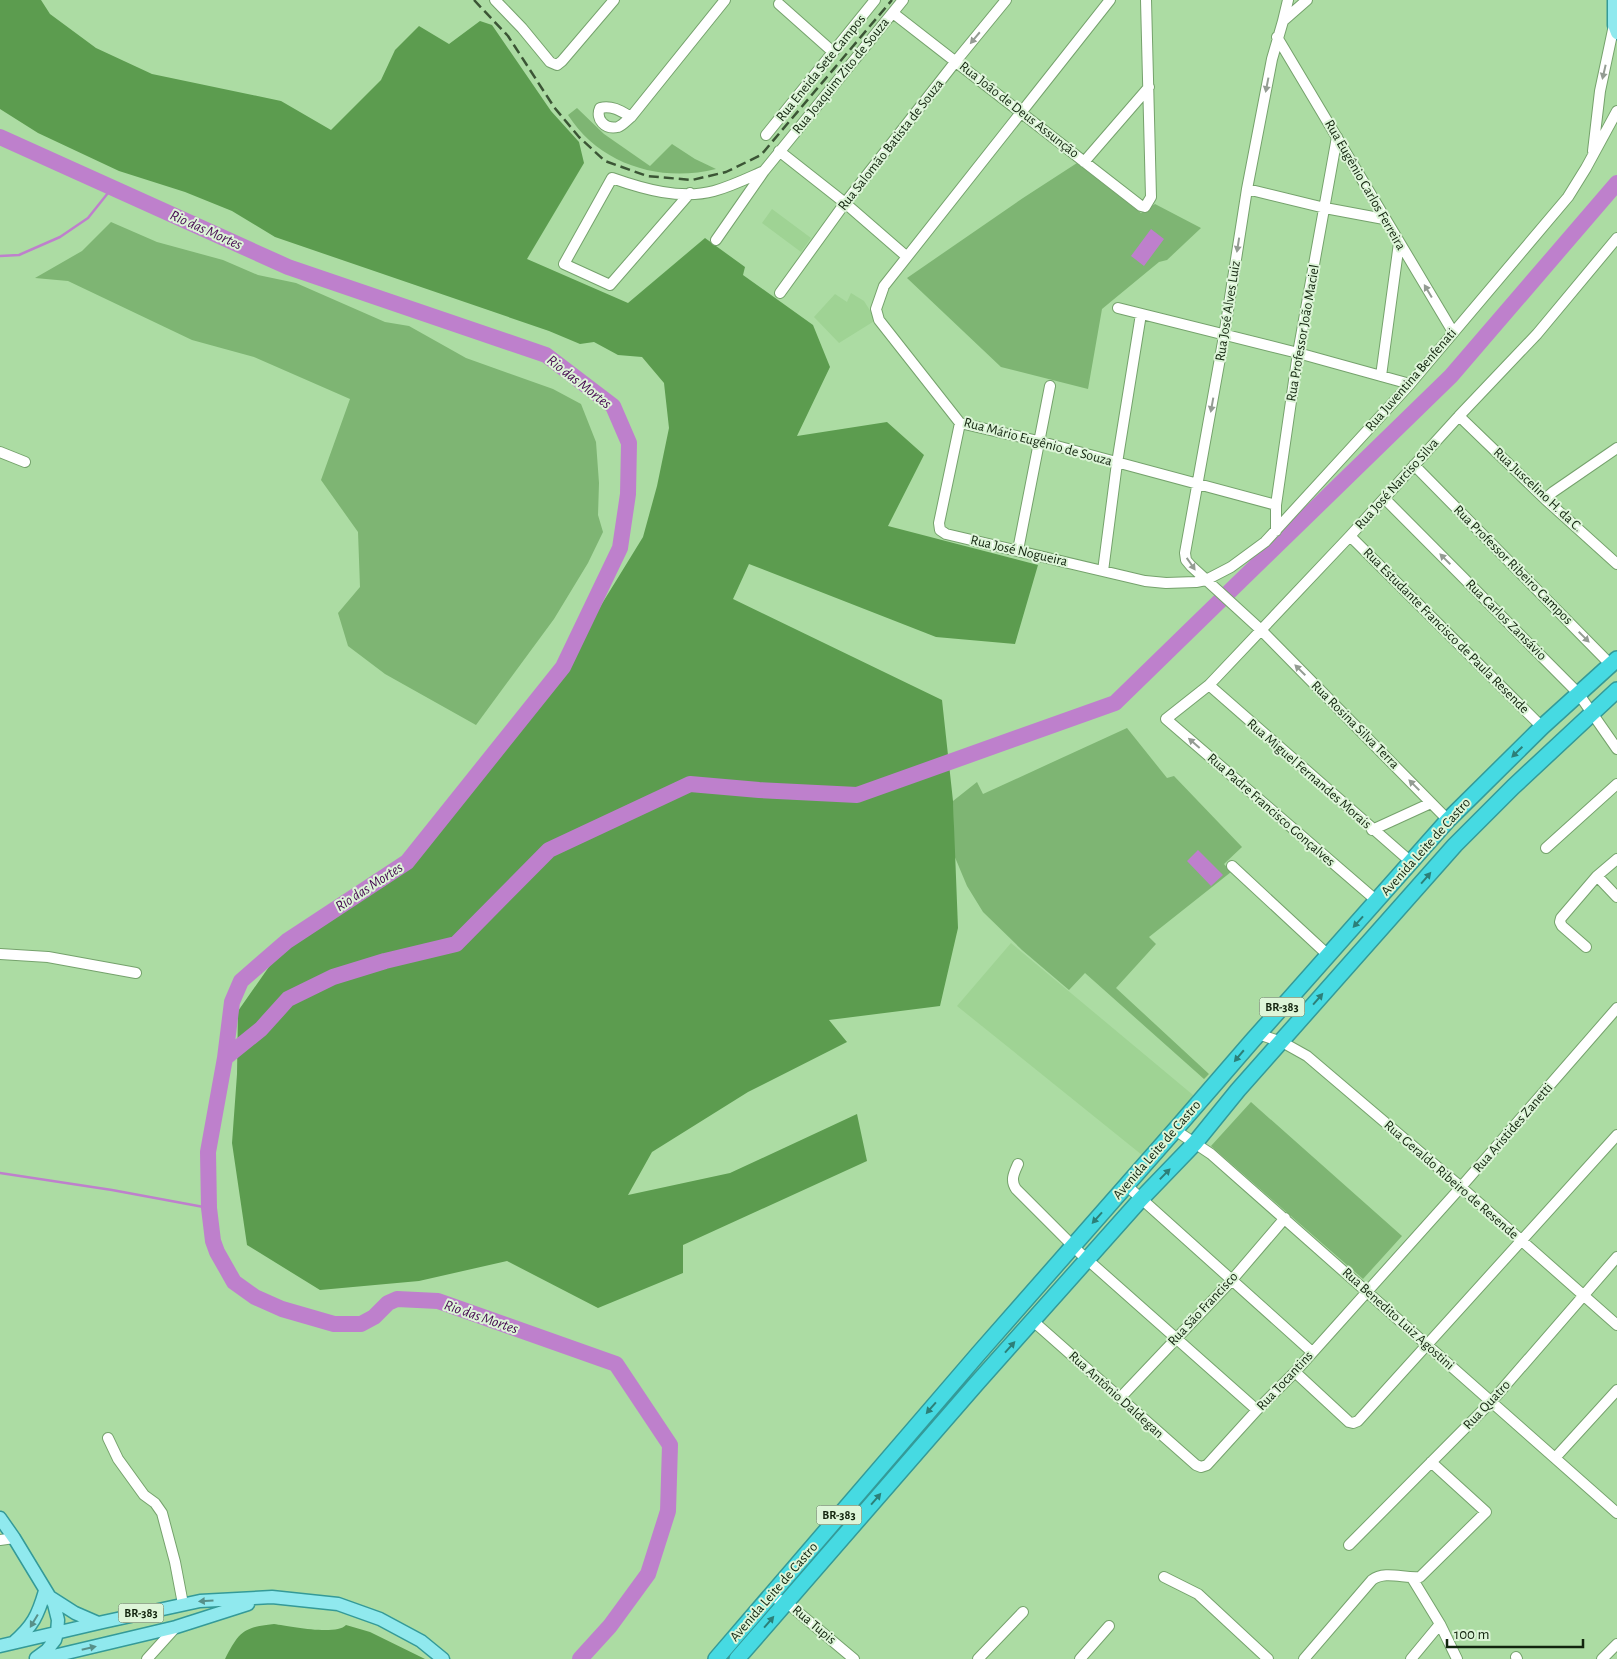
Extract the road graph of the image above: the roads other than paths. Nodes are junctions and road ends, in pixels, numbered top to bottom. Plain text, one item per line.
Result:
1 (496, 0) edge
2 (614, 0) edge
3 (725, 0) edge
4 (875, 0) edge
5 (904, 0) edge
6 (1006, 0) edge
7 (1110, 0) edge
8 (1146, 0) edge
9 (1288, 0) edge
10 (1307, 0) edge
11 (1614, 0) edge
12 (779, 4) dead end
13 (893, 13) junction
14 (1282, 21) junction
15 (1616, 29) edge
16 (1277, 37) junction
17 (833, 52) junction
18 (956, 61) junction
19 (1149, 87) junction
20 (1617, 111) edge
21 (1021, 112) junction
22 (631, 117) dead end
23 (766, 135) dead end
24 (1337, 137) junction
25 (779, 151) junction
26 (1592, 157) junction
27 (1084, 162) junction
28 (764, 171) junction
29 (1247, 189) junction
30 (690, 193) junction
31 (845, 203) junction
32 (1325, 208) junction
33 (1384, 219) junction
34 (1617, 238) edge
35 (716, 240) dead end
36 (1399, 243) junction
37 (906, 256) junction
38 (780, 293) dead end
39 (1118, 308) dead end
40 (1141, 314) junction
41 (1453, 332) junction
42 (1224, 336) junction
43 (1298, 353) junction
44 (1381, 376) junction
45 (1410, 384) junction
46 (1050, 386) dead end
47 (1459, 416) junction
48 (960, 423) junction
49 (1038, 440) junction
50 (1617, 448) edge
51 (0, 452) edge
52 (25, 462) dead end
53 (1117, 463) junction
54 (1414, 465) junction
55 (1197, 485) junction
56 (1385, 498) junction
57 (1546, 499) junction
58 (1276, 505) junction
59 (1276, 531) junction
60 (1350, 536) junction
61 (1018, 550) junction
62 (1617, 564) edge
63 (1103, 571) junction
64 (1206, 580) junction
65 (1253, 622) joint
66 (1262, 630) junction
67 (1614, 662) edge
68 (1209, 685) junction
69 (1617, 690) edge
70 (1578, 693) junction
71 (1591, 712) junction
72 (1166, 719) joint
73 (1542, 727) junction
74 (1617, 749) edge
75 (1617, 784) edge
76 (1432, 803) junction
77 (1448, 820) junction
78 (1372, 830) junction
79 (1455, 845) junction
80 (1546, 848) dead end
81 (1617, 859) edge
82 (1411, 862) junction
83 (1232, 866) dead end
84 (1597, 876) junction
85 (1617, 897) edge
86 (1377, 901) junction
87 (1586, 947) dead end
88 (0, 954) edge
89 (1328, 955) junction
90 (136, 973) dead end
91 (1617, 1008) edge
92 (1258, 1034) junction
93 (1282, 1042) junction
94 (1175, 1130) junction
95 (1617, 1135) edge
96 (1195, 1143) junction
97 (1018, 1164) dead end
98 (1126, 1186) junction
99 (1461, 1187) junction
100 (1141, 1199) junction
101 (1285, 1218) junction
102 (1520, 1240) junction
103 (1072, 1246) junction
104 (1617, 1258) edge
105 (1087, 1260) junction
106 (1230, 1280) junction
107 (1367, 1291) junction
108 (1583, 1295) junction
109 (1033, 1321) junction
110 (1617, 1325) edge
111 (1174, 1338) junction
112 (1427, 1344) junction
113 (1312, 1352) junction
114 (1295, 1372) junction
115 (1617, 1390) edge
116 (1120, 1398) junction
117 (1491, 1402) junction
118 (1257, 1410) junction
119 (108, 1438) dead end
120 (1555, 1458) junction
121 (1431, 1462) junction
122 (1201, 1467) joint
123 (1617, 1513) edge
124 (0, 1518) edge
125 (14, 1538) junction
126 (0, 1540) edge
127 (1348, 1545) dead end
128 (1164, 1577) dead end
129 (1412, 1578) junction
130 (48, 1594) junction
131 (772, 1594) junction
132 (272, 1598) junction
133 (786, 1602) junction
134 (178, 1605) junction
135 (1023, 1612) dead end
136 (104, 1622) junction
137 (1440, 1624) junction
138 (1109, 1626) dead end
139 (176, 1627) junction
140 (58, 1633) junction
141 (114, 1642) junction
142 (1617, 1644) edge
143 (6, 1645) edge
144 (985, 1657) edge
145 (852, 1658) edge
146 (34, 1659) edge
147 (41, 1659) edge
148 (147, 1659) edge
149 (443, 1659) edge
150 (716, 1659) edge
151 (737, 1659) edge
152 (1080, 1659) edge
153 (1268, 1659) edge
154 (1304, 1659) edge
155 (1411, 1659) edge
156 (1457, 1659) edge
157 (1602, 1659) edge

1 - 2 street
3 - 22 street
4 - 17 street, Rua Eneida Sete Campos
5 - 13 street, Rua Joaquim Zito de Souza
6 -> 18 street, Rua Salomão Batista de Souza
7 - 21 street, Rua Mário Eugênio de Souza
8 - 19 street
9 - 14 street, Rua José Alves Luiz
10 - 14 street
11 - 15 main road
12 - 17 street
13 - 18 street, Rua João de Deus Assunção
13 - 25 street, Rua Joaquim Zito de Souza
14 - 16 street, Rua José Alves Luiz
15 -> 26 street
16 - 24 street, Rua Eugênio Carlos Ferreira
16 -> 29 street, Rua José Alves Luiz
17 - 23 street, Rua Eneida Sete Campos
18 - 21 street, Rua João de Deus Assunção
18 - 31 street, Rua Salomão Batista de Souza
19 - 27 street
19 - 27 street, Rua João de Deus Assunção
20 - 26 street, Rua Juventina Benfenati
21 - 27 street, Rua João de Deus Assunção
21 - 37 street, Rua Mário Eugênio de Souza
24 - 32 street, Rua Professor João Maciel
24 - 33 street, Rua Eugênio Carlos Ferreira
25 - 28 street, Rua Joaquim Zito de Souza
25 - 31 street
26 - 41 street, Rua Juventina Benfenati
28 - 30 street
28 - 35 street, Rua Joaquim Zito de Souza
29 - 32 street
29 -> 42 street, Rua José Alves Luiz
30 - 30 street
31 - 37 street
31 - 38 street, Rua Salomão Batista de Souza
32 - 33 street
32 - 43 street, Rua Professor João Maciel
33 - 36 street, Rua Eugênio Carlos Ferreira
34 - 47 street, Rua José Narciso Silva
41 -> 36 street, Rua Eugênio Carlos Ferreira
36 - 44 street
37 - 48 street, Rua Mário Eugênio de Souza
39 - 40 street
40 - 42 street
40 - 53 street
41 - 45 street, Rua Juventina Benfenati
42 - 43 street
42 -> 55 street, Rua José Alves Luiz
43 - 44 street
43 - 58 street, Rua Professor João Maciel
44 - 45 street
45 - 59 street, Rua Juventina Benfenati
46 - 49 street
47 - 54 street, Rua José Narciso Silva
47 - 57 street, Rua Juscelino H. da C.
48 - 49 street, Rua Mário Eugênio de Souza
48 - 61 street, Rua José Nogueira
49 - 53 street, Rua Mário Eugênio de Souza
49 - 61 street
50 - 57 street
51 - 52 street
53 - 55 street, Rua Mário Eugênio de Souza
53 - 63 street
54 - 56 street, Rua José Narciso Silva
54 -> 67 street, Rua Professor Ribeiro Campos
55 - 58 street, Rua Mário Eugênio de Souza
55 -> 64 street, Rua José Alves Luiz
56 - 60 street, Rua José Narciso Silva
70 -> 56 street, Rua Carlos Zansávio
57 - 62 street, Rua Juscelino H. da C.
58 - 59 street, Rua Professor João Maciel
59 - 64 street, Rua Juventina Benfenati
60 - 66 street, Rua José Narciso Silva
60 - 73 street, Rua Estudante Francisco de Paula Resende
61 - 63 street, Rua José Nogueira
63 - 64 street, Rua José Nogueira
64 - 65 street, Rua José Alves Luiz
65 - 66 street, Rua Rosina Silva Terra
66 - 68 street, Rua José Narciso Silva
76 -> 66 street, Rua Rosina Silva Terra
67 - 70 highway, Avenida Leite de Castro / BR-383
68 - 72 street, Rua José Narciso Silva
68 - 78 street, Rua Miguel Fernandes Morais
69 - 71 highway, Avenida Leite de Castro / BR-383
70 - 71 street, Rua Carlos Zansávio
70 - 73 highway, Avenida Leite de Castro / BR-383
71 - 74 street, Rua Carlos Zansávio
71 - 79 highway, Avenida Leite de Castro / BR-383
86 -> 72 street, Rua Padre Francisco Gonçalves
73 -> 77 highway, Avenida Leite de Castro / BR-383
75 - 80 street
76 - 77 street, Rua Rosina Silva Terra
76 - 78 street
77 - 79 highway
77 - 82 highway, Avenida Leite de Castro / BR-383
78 - 82 street, Rua Miguel Fernandes Morais
93 -> 79 highway, Avenida Leite de Castro / BR-383
81 - 84 street
82 - 86 highway, Avenida Leite de Castro / BR-383
83 - 89 street
84 - 85 street
84 - 87 street
86 -> 89 highway, Avenida Leite de Castro / BR-383
88 - 90 street
89 - 92 highway, Avenida Leite de Castro / BR-383
91 - 99 street, Rua Aristides Zanetti
92 - 93 street, Rua Geraldo Ribeiro de Resende
92 -> 94 highway, Avenida Leite de Castro / BR-383
93 - 96 highway, Avenida Leite de Castro / BR-383
93 - 99 street, Rua Geraldo Ribeiro de Resende
94 - 96 street, Rua Benedito Luiz Agostini
94 - 98 highway, Avenida Leite de Castro / BR-383
95 - 102 street
100 -> 96 highway, Avenida Leite de Castro / BR-383
96 - 101 street, Rua Benedito Luiz Agostini
97 - 103 street
98 - 100 street
98 -> 103 highway, Avenida Leite de Castro / BR-383
99 - 102 street, Rua Geraldo Ribeiro de Resende
99 - 107 street, Rua Aristides Zanetti
100 - 105 highway, Avenida Leite de Castro / BR-383
100 - 106 street
101 - 106 street, Rua São Francisco
101 - 107 street, Rua Benedito Luiz Agostini
102 - 108 street, Rua Geraldo Ribeiro de Resende
102 - 112 street
103 - 105 street
103 -> 131 highway, Avenida Leite de Castro / BR-383
104 - 108 street, Rua Quatro
105 - 109 highway, Avenida Leite de Castro / BR-383
105 - 111 street
106 - 111 street, Rua São Francisco
106 - 113 street
107 - 112 street, Rua Benedito Luiz Agostini
107 - 113 street, Rua Tocantins
108 - 110 street, Rua Geraldo Ribeiro de Resende
108 - 117 street, Rua Quatro
109 - 116 street, Rua Antônio Daldegan
133 -> 109 highway, Avenida Leite de Castro / BR-383
111 - 116 street, Rua São Francisco
111 - 118 street
112 - 114 street
112 - 117 street, Rua Benedito Luiz Agostini
113 - 114 street, Rua Tocantins
114 - 118 street, Rua Tocantins
115 - 120 street
116 - 122 street, Rua Antônio Daldegan
117 - 120 street, Rua Benedito Luiz Agostini
117 - 121 street, Rua Quatro
118 - 122 street, Rua Tocantins
119 - 134 street
120 - 123 street, Rua Benedito Luiz Agostini
121 - 127 street, Rua Quatro
121 - 129 street
124 - 125 main road
125 - 126 street
125 - 130 main road
128 - 153 street
129 - 137 street
129 - 154 street
130 - 136 main road
130 - 140 main road
130 -> 143 main road
131 - 133 street, Rua Tupis
131 - 150 highway, Avenida Leite de Castro / BR-383
132 -> 134 main road, BR-383
132 - 139 main road, BR-383
132 - 149 main road, BR-383
133 - 145 street, Rua Tupis
151 -> 133 highway, Avenida Leite de Castro / BR-383
134 - 136 main road, BR-383
134 - 139 main road
135 - 144 street
136 - 140 main road, BR-383
136 - 141 main road
137 - 155 street
137 - 156 street
138 - 152 street
139 - 141 main road, BR-383
139 - 148 street
140 - 143 main road, BR-383
140 - 146 main road
147 -> 141 main road, BR-383
142 - 157 street

